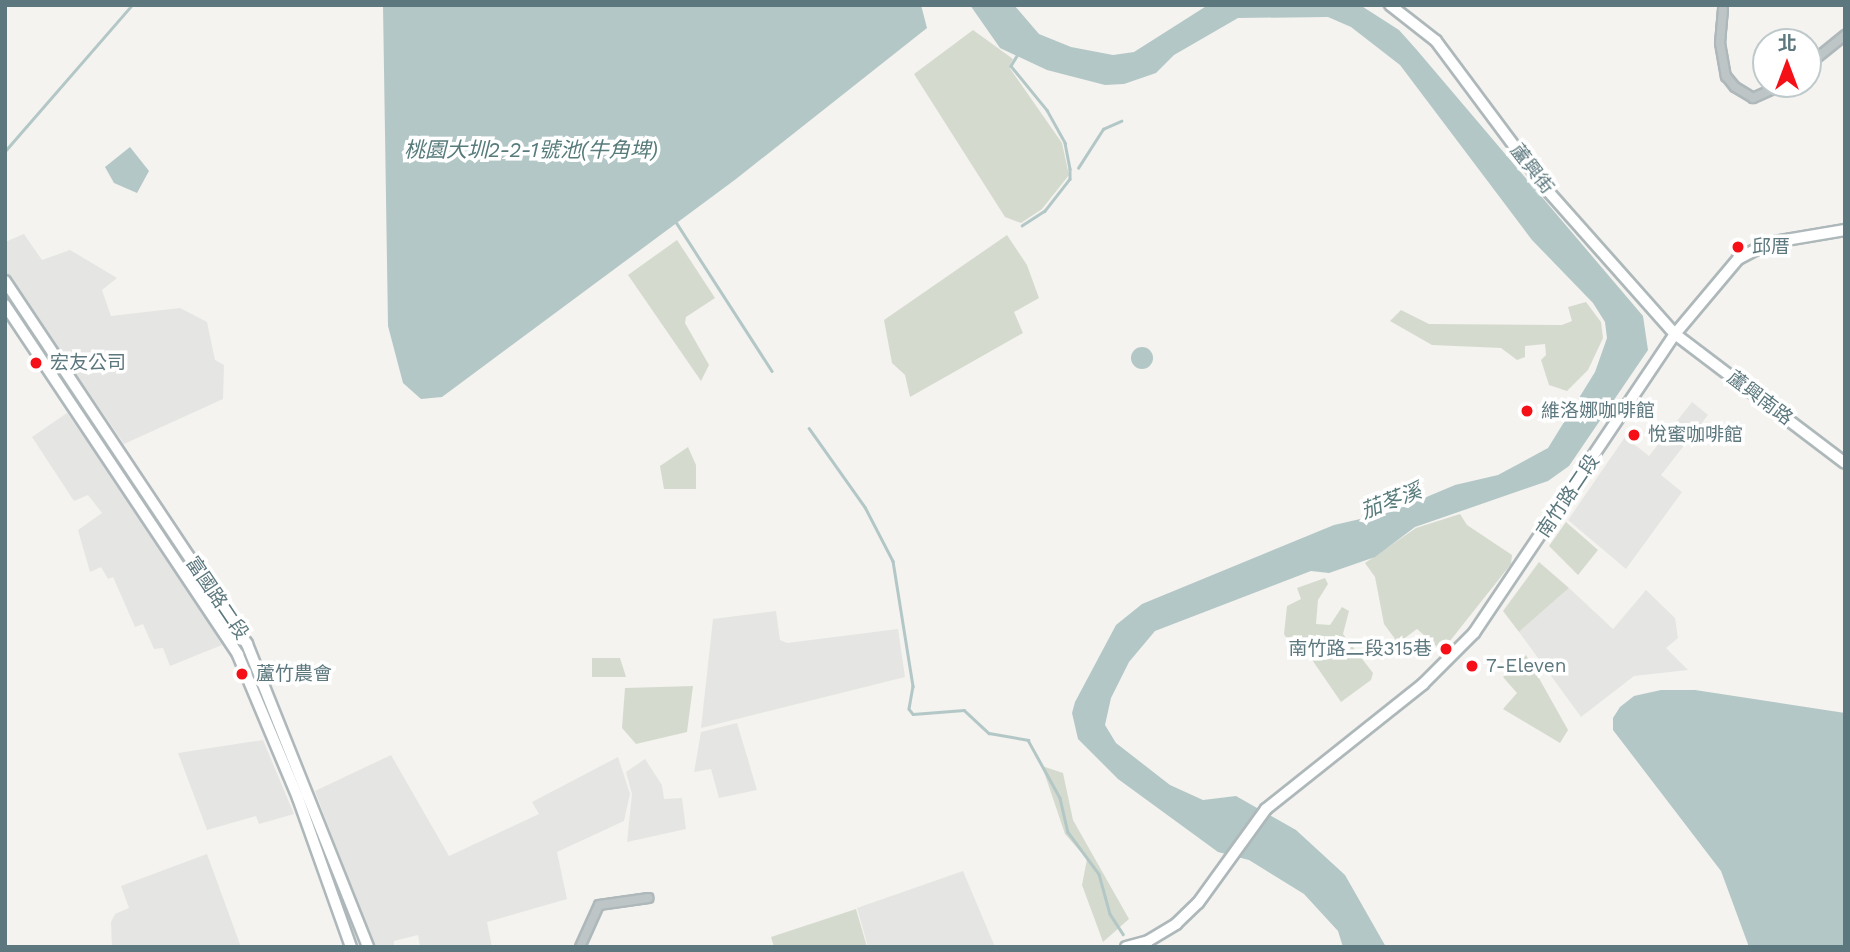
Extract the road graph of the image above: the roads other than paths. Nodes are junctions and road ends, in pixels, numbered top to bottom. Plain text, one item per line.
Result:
1 (1390, 5) edge
2 (1723, 9) dead end
3 (1845, 35) edge
4 (1822, 54) edge
5 (1752, 98) edge
6 (1845, 230) edge
7 (5, 281) edge
8 (5, 305) edge
9 (1675, 334) junction
10 (1845, 463) edge
11 (649, 898) dead end
12 (351, 947) edge
13 (368, 947) edge
14 (580, 947) edge
15 (1126, 947) edge

1 - 9 street, 蘆興街
2 - 5 street
3 - 4 street
6 - 9 street, 南竹路二段
7 - 13 street, 富國路二段
8 - 12 street, 富國路二段
9 - 10 street, 蘆興南路
9 - 15 street, 南竹路二段
11 - 14 street

